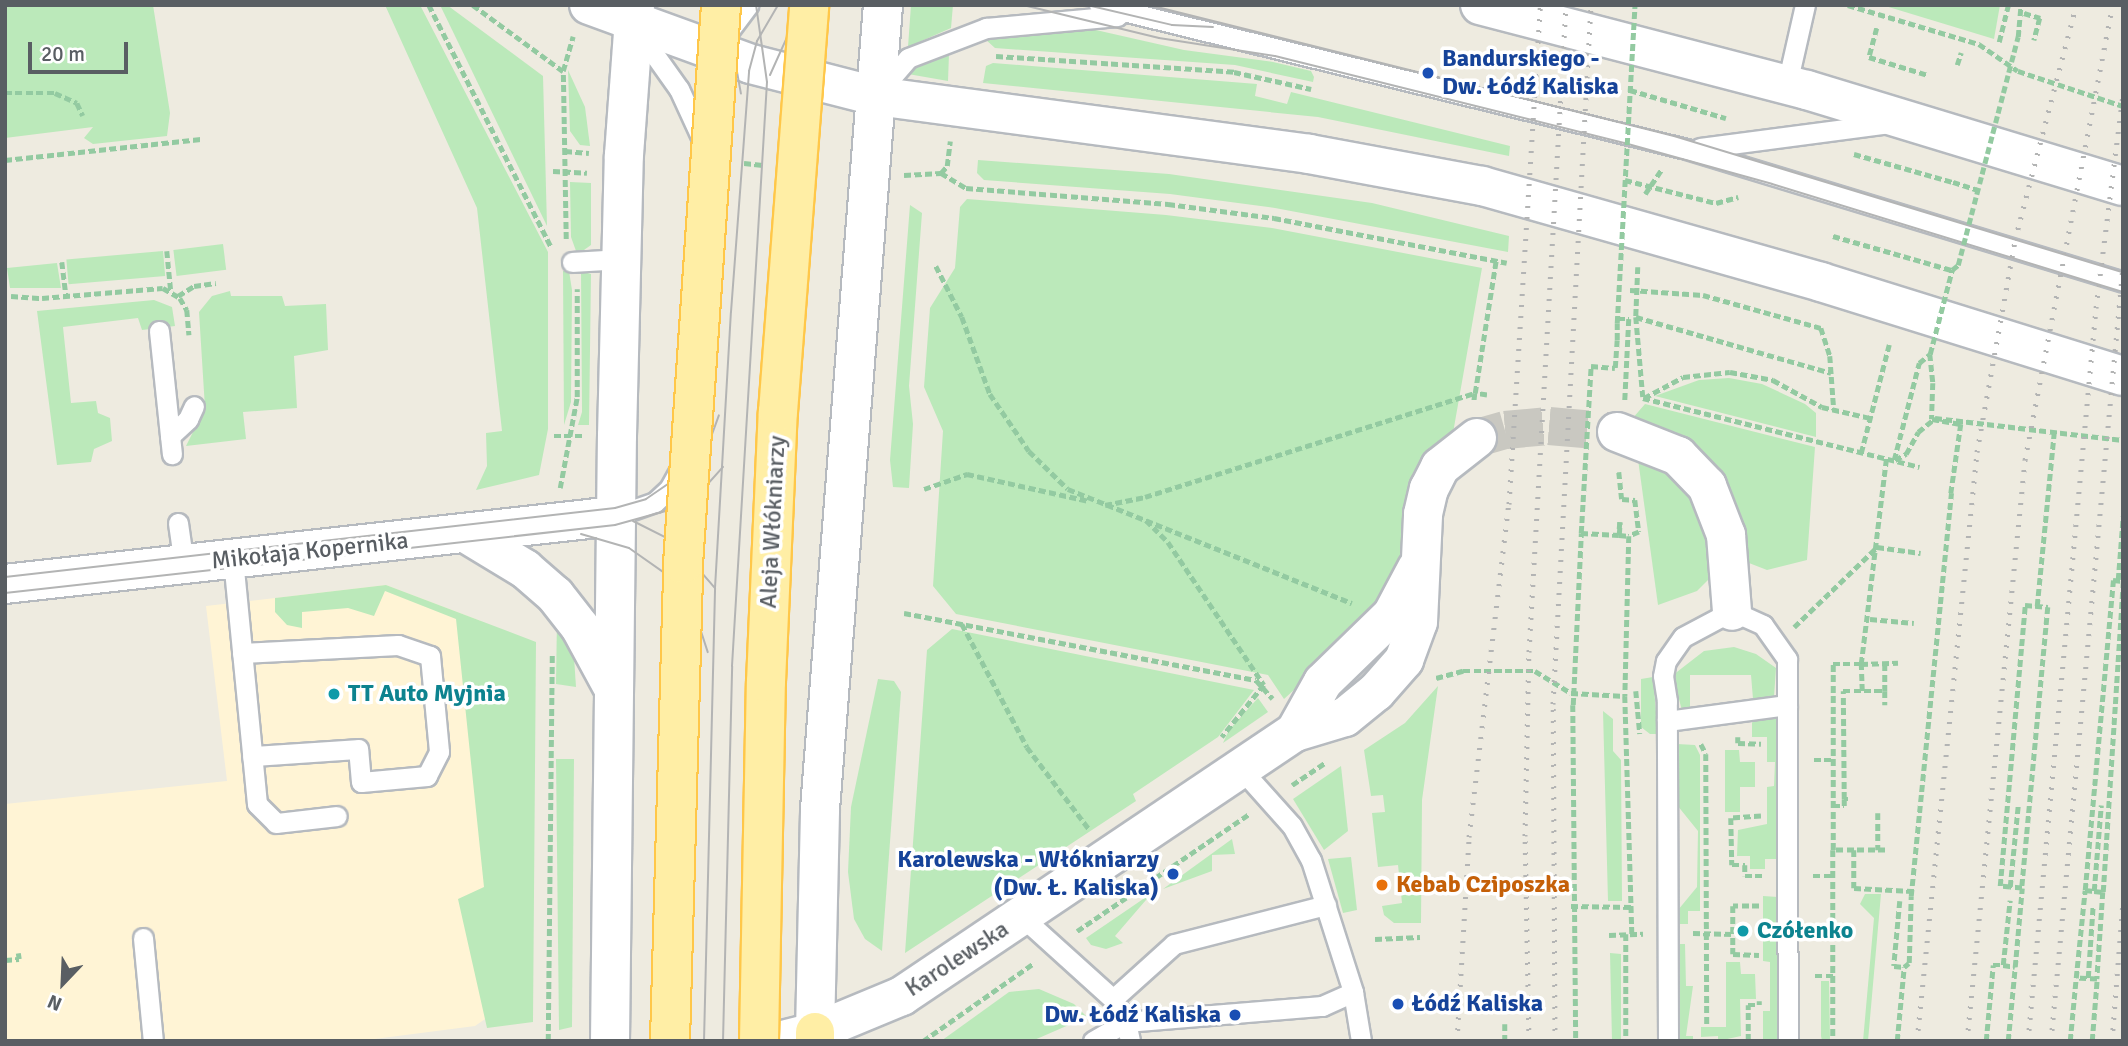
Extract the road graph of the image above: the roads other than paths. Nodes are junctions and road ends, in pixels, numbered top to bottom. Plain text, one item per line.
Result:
1 (589, 5) edge
2 (721, 5) edge
3 (748, 5) edge
4 (809, 5) edge
5 (883, 5) edge
6 (1099, 5) edge
7 (1480, 5) edge
8 (1805, 5) edge
9 (634, 14) edge
10 (1150, 18) junction
11 (717, 53) junction
12 (1787, 84) junction
13 (876, 96) junction
14 (1907, 120) junction
15 (1686, 149) junction
16 (705, 161) junction
17 (2123, 186) edge
18 (621, 259) junction
19 (572, 261) road end
20 (2123, 282) edge
21 (159, 331) dead end
22 (2123, 376) edge
23 (194, 406) dead end
24 (1621, 414) tunnel mouth
25 (1478, 438) tunnel mouth
26 (615, 516) junction
27 (178, 523) dead end
28 (467, 534) junction
29 (233, 559) junction
30 (1421, 559) junction
31 (184, 565) junction
32 (5, 584) edge
33 (1732, 611) junction
34 (242, 653) junction
35 (612, 686) junction
36 (1787, 705) junction
37 (1286, 719) junction
38 (1667, 721) junction
39 (1230, 755) junction
40 (252, 756) junction
41 (337, 816) dead end
42 (1326, 905) junction
43 (1021, 916) junction
44 (143, 938) dead end
45 (1353, 992) junction
46 (1113, 999) junction
47 (1128, 1031) edge
48 (803, 1038) edge
49 (1360, 1040) edge
50 (153, 1041) edge
51 (610, 1041) edge
52 (670, 1041) edge
53 (759, 1041) edge
54 (1093, 1041) edge
55 (1668, 1041) edge
56 (1788, 1041) edge

1 - 9 main road
2 - 52 main road, bridge
3 - 11 lane
4 - 53 main road, Aleja Włókniarzy, bridge
5 - 13 main road
6 - 10 lane
7 - 12 main road
8 - 12 lane
9 - 11 main road
9 - 16 lane
9 - 18 main road
10 - 13 lane
10 - 15 lane
11 - 13 main road
11 - 16 lane
12 - 14 main road
13 - 22 main road
13 - 48 main road
14 - 15 lane
14 - 17 main road
15 - 20 lane
16 - 26 lane
18 - 19 lane
18 - 26 main road
21 - 23 lane
24 - 33 main road
25 - 30 main road, Karolewska
26 - 28 main road, Mikołaja Kopernika
26 - 35 main road
27 - 31 lane
28 - 29 main road, Mikołaja Kopernika
28 - 35 main road
29 - 31 main road, Mikołaja Kopernika
29 - 34 lane
30 - 37 main road, Karolewska
30 - 37 main road, Karolewska
31 - 32 main road, Mikołaja Kopernika
33 - 36 lane
33 - 38 lane
34 - 40 lane
34 - 40 lane
35 - 51 main road
36 - 38 lane
36 - 56 lane
37 - 39 main road, Karolewska
38 - 55 lane
39 - 42 lane
39 - 43 main road, Karolewska
40 - 41 lane
42 - 45 lane
42 - 46 lane
43 - 46 lane
43 - 48 main road, Karolewska
44 - 50 lane
45 - 47 lane
45 - 49 lane
46 - 47 lane
47 - 54 lane

